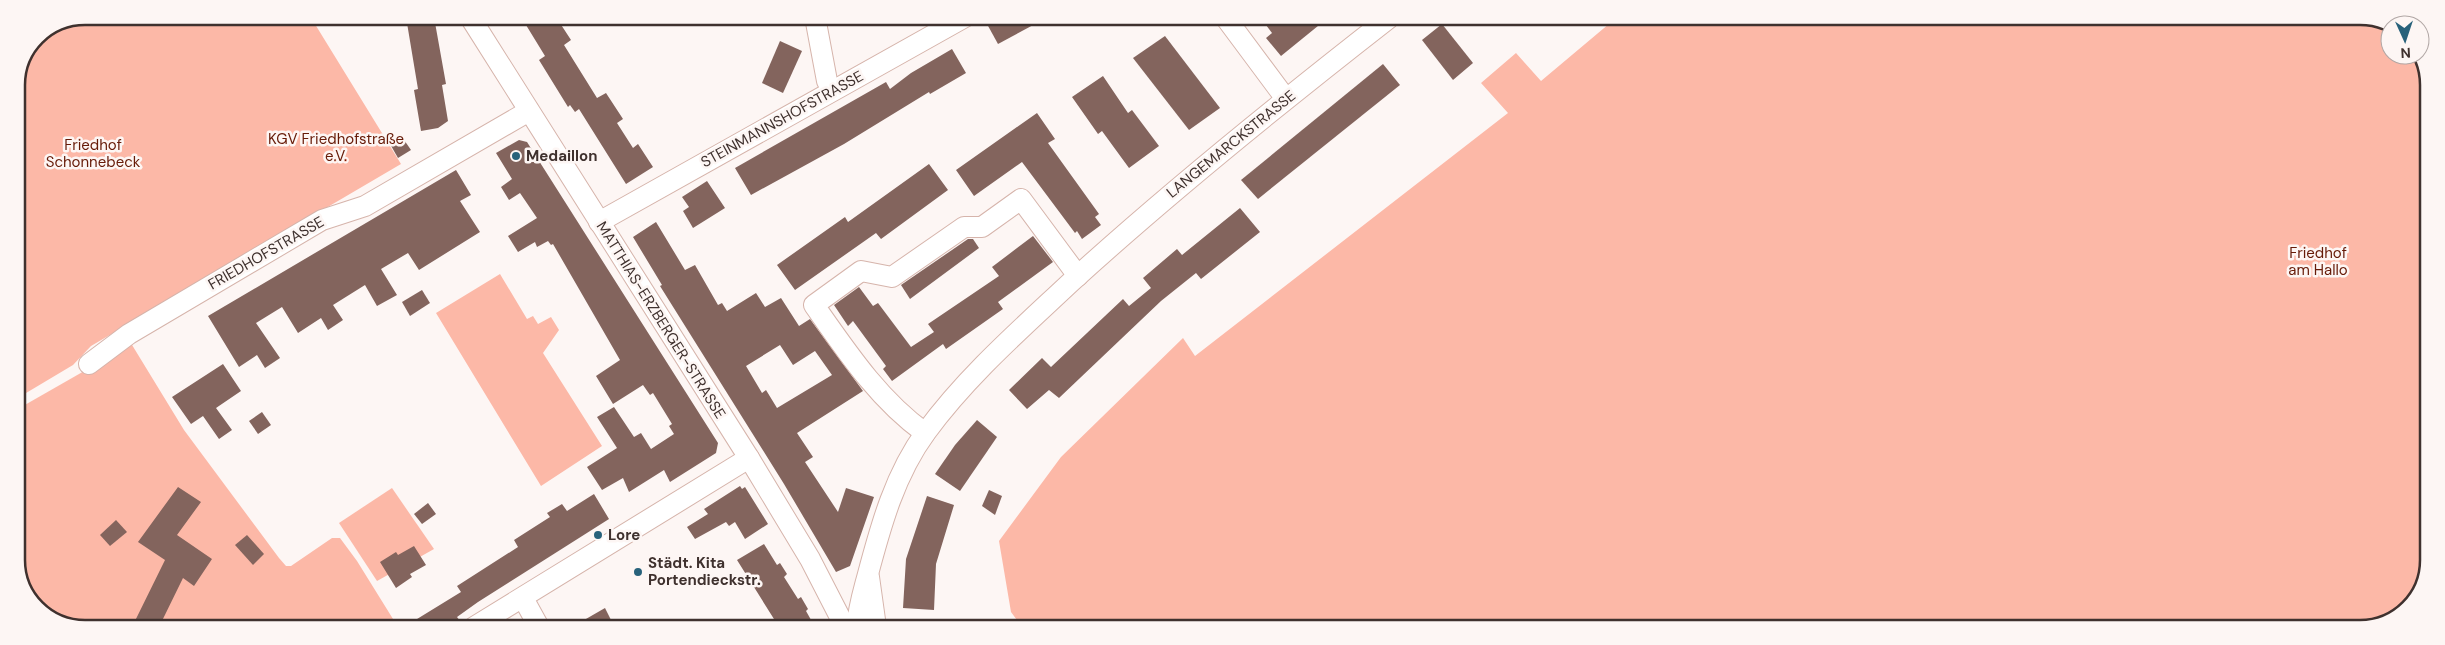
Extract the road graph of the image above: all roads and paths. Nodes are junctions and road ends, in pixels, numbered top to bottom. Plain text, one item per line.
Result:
1 (475, 25) edge
2 (816, 25) edge
3 (950, 25) edge
4 (1231, 25) edge
5 (1380, 25) edge
6 (832, 90) junction
7 (1286, 98) junction
8 (529, 110) junction
9 (600, 222) junction
10 (1078, 276) junction
11 (89, 364) dead end
12 (925, 433) junction
13 (749, 458) junction
14 (868, 572) junction
15 (523, 598) junction
16 (486, 620) edge
17 (535, 620) edge
18 (841, 620) edge
19 (857, 620) edge
20 (875, 620) edge

1 - 8 street, MATTHIAS-ERZBERGER-STRASSE
2 - 6 street
3 - 6 street, STEINMANNSHOFSTRASSE
4 - 7 street
5 - 7 street, LANGEMARCKSTRASSE
6 - 9 street, STEINMANNSHOFSTRASSE
7 - 10 street, LANGEMARCKSTRASSE
8 - 9 street, MATTHIAS-ERZBERGER-STRASSE
8 - 11 street, FRIEDHOFSTRASSE
9 - 13 street, MATTHIAS-ERZBERGER-STRASSE
10 - 12 street, LANGEMARCKSTRASSE
10 - 12 street
12 - 14 street, LANGEMARCKSTRASSE
13 - 15 street
13 - 18 street, MATTHIAS-ERZBERGER-STRASSE
14 - 19 street, LANGEMARCKSTRASSE
14 - 20 street, LANGEMARCKSTRASSE
15 - 16 street
15 - 17 street

